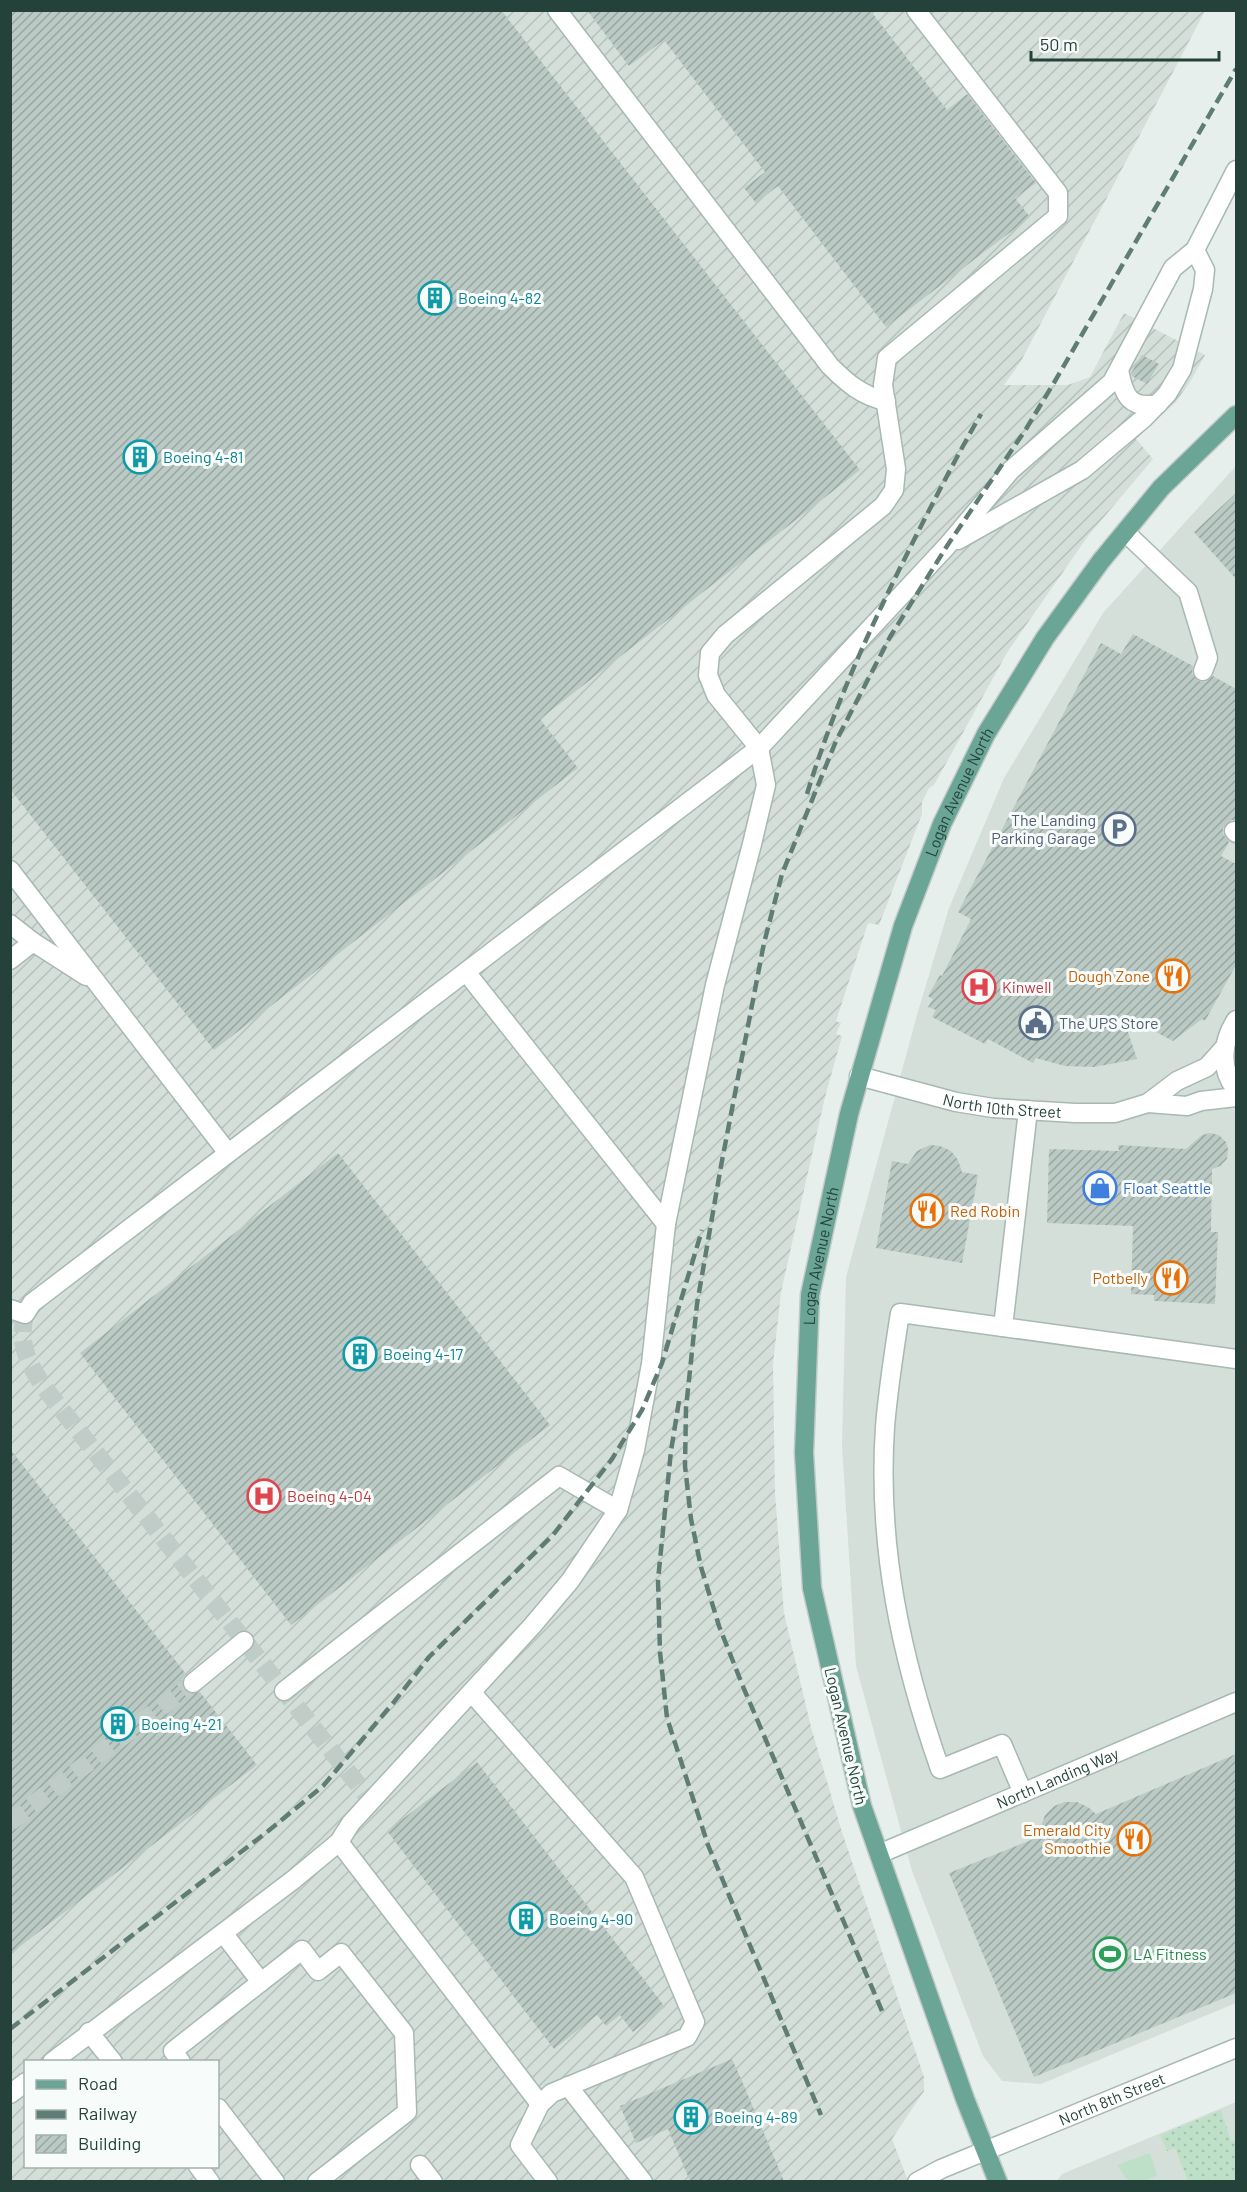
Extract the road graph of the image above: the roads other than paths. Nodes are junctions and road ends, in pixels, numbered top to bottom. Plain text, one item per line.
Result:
1 (557, 10) edge
2 (916, 10) edge
3 (1236, 170) edge
4 (1195, 250) junction
5 (1119, 370) junction
6 (886, 401) junction
7 (1158, 404) junction
8 (1236, 415) edge
9 (1125, 532) junction
10 (947, 546) junction
11 (1203, 671) dead end
12 (759, 748) junction
13 (10, 870) edge
14 (10, 924) edge
15 (33, 942) junction
16 (10, 960) edge
17 (466, 972) junction
18 (98, 984) junction
19 (1236, 1020) edge
20 (1224, 1048) junction
21 (859, 1076) junction
22 (1236, 1090) edge
23 (1236, 1097) edge
24 (1148, 1103) junction
25 (1028, 1110) junction
26 (228, 1153) junction
27 (666, 1224) junction
28 (10, 1309) edge
29 (1003, 1327) junction
30 (1236, 1359) edge
31 (618, 1510) junction
32 (244, 1641) dead end
33 (193, 1683) tunnel mouth
34 (284, 1691) dead end
35 (472, 1693) junction
36 (1236, 1702) edge
37 (1023, 1792) junction
38 (339, 1842) junction
39 (879, 1854) junction
40 (223, 1933) junction
41 (261, 1982) junction
42 (89, 2032) junction
43 (1236, 2048) edge
44 (53, 2060) edge
45 (112, 2060) edge
46 (180, 2060) edge
47 (24, 2084) edge
48 (568, 2086) junction
49 (10, 2094) edge
50 (540, 2104) junction
51 (219, 2109) edge
52 (986, 2152) junction
53 (420, 2165) dead end
54 (200, 2168) edge
55 (210, 2181) edge
56 (275, 2181) edge
57 (317, 2181) edge
58 (433, 2181) edge
59 (548, 2181) edge
60 (643, 2181) edge
61 (917, 2181) edge
62 (998, 2181) edge

1 - 6 street
2 - 6 street
3 - 4 street
4 - 5 street
4 - 7 street
5 - 7 street
5 - 10 street
6 - 12 street
7 - 10 street
8 - 9 main road, Logan Avenue North
9 - 11 street
9 - 21 main road, Logan Avenue North
10 - 12 street
12 - 17 street
12 - 27 street
13 - 18 street
14 - 15 street
15 - 16 street
15 - 18 street
17 - 26 street
17 - 27 street
18 - 26 street
19 - 20 street
20 - 22 street
20 - 24 street, North 10th Street
21 - 25 street, North 10th Street
21 - 39 main road, Logan Avenue North
23 - 24 street, North 10th Street
24 - 25 street, North 10th Street
25 - 29 street
26 - 28 street
27 - 31 street
29 - 30 street
29 - 37 street
31 - 34 street
31 - 35 street
32 - 33 street
35 - 38 street
35 - 48 street
36 - 37 street, North Landing Way
37 - 39 street, North Landing Way
38 - 40 street
38 - 50 street
39 - 52 main road, Logan Avenue North
40 - 41 street
40 - 42 street
41 - 46 street
41 - 57 street
42 - 44 street
42 - 45 street
43 - 52 street, North 8th Street
47 - 49 street
48 - 50 street
48 - 60 street
50 - 59 street
51 - 56 street
52 - 61 street, North 8th Street
52 - 62 main road, Logan Avenue North
53 - 58 street
54 - 55 street

